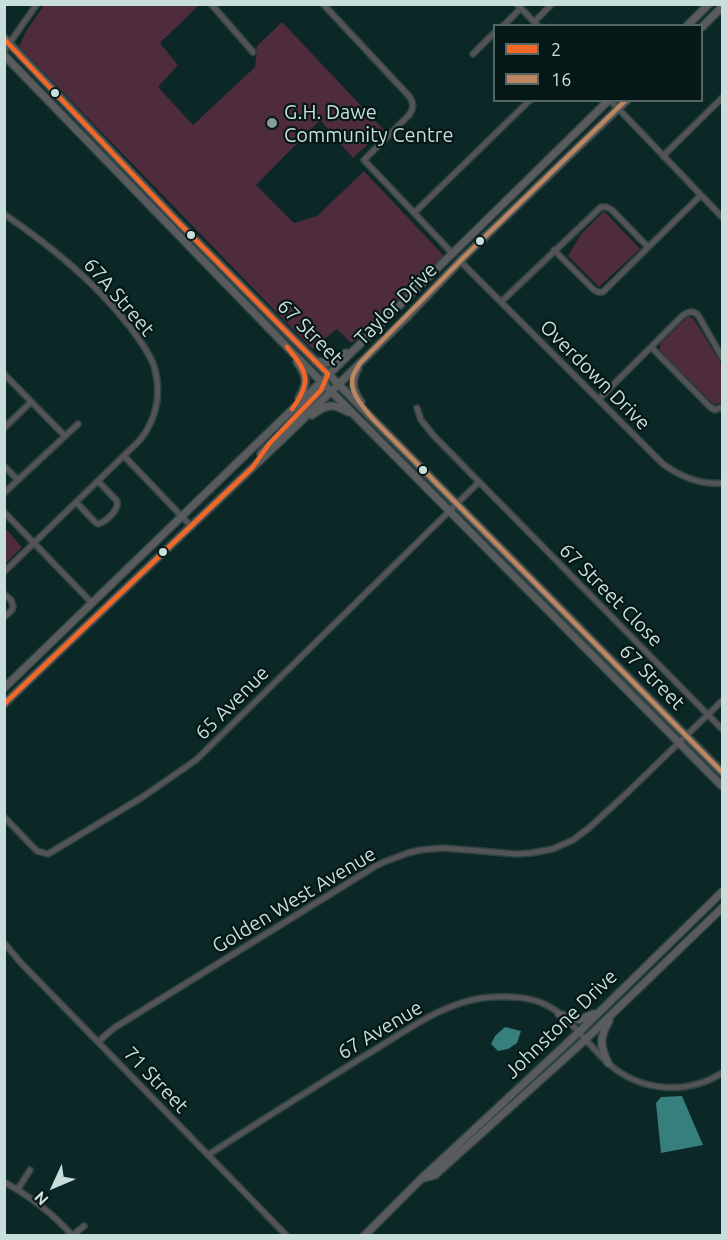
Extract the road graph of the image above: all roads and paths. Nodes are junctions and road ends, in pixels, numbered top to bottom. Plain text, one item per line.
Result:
1 (37, 4) edge
2 (212, 4) edge
3 (323, 4) edge
4 (552, 4) edge
5 (709, 4) edge
6 (519, 6) edge
7 (723, 7) edge
8 (505, 24) edge
9 (536, 24) edge
10 (689, 24) edge
11 (703, 26) edge
12 (493, 35) edge
13 (7, 41) edge
14 (253, 52) dead end
15 (4, 53) edge
16 (473, 54) dead end
17 (4, 66) edge
18 (18, 68) junction
19 (723, 98) edge
20 (528, 102) edge
21 (607, 102) edge
22 (611, 102) edge
23 (625, 102) edge
24 (719, 106) edge
25 (618, 109) junction
26 (663, 156) junction
27 (701, 195) junction
28 (414, 213) junction
29 (4, 214) edge
30 (723, 217) edge
31 (648, 247) junction
32 (554, 250) junction
33 (453, 254) junction
34 (460, 262) junction
35 (501, 302) junction
36 (651, 347) junction
37 (356, 348) junction
38 (290, 350) junction
39 (723, 357) edge
40 (314, 361) junction
41 (360, 363) junction
42 (328, 374) junction
43 (6, 378) edge
44 (323, 383) junction
45 (339, 384) junction
46 (331, 392) junction
47 (598, 399) junction
48 (31, 402) junction
49 (723, 407) edge
50 (417, 408) dead end
51 (292, 410) junction
52 (357, 417) junction
53 (373, 419) junction
54 (78, 424) dead end
55 (4, 428) edge
56 (291, 431) junction
57 (65, 436) junction
58 (124, 456) junction
59 (4, 466) edge
60 (252, 468) junction
61 (18, 480) junction
62 (98, 481) junction
63 (479, 482) junction
64 (723, 483) edge
65 (4, 493) edge
66 (76, 502) junction
67 (456, 504) junction
68 (449, 511) junction
69 (4, 512) edge
70 (182, 516) junction
71 (191, 526) junction
72 (34, 543) junction
73 (4, 572) edge
74 (4, 594) edge
75 (92, 603) junction
76 (4, 617) edge
77 (4, 688) edge
78 (723, 701) edge
79 (4, 704) edge
80 (708, 715) junction
81 (723, 729) edge
82 (687, 736) junction
83 (679, 742) junction
84 (723, 772) edge
85 (723, 786) edge
86 (4, 818) edge
87 (723, 892) edge
88 (723, 908) edge
89 (4, 944) edge
90 (601, 1010) junction
91 (614, 1013) junction
92 (560, 1014) junction
93 (578, 1033) junction
94 (585, 1040) junction
95 (98, 1042) junction
96 (608, 1063) junction
97 (723, 1073) edge
98 (208, 1155) junction
99 (30, 1170) dead end
100 (421, 1179) junction
101 (4, 1182) edge
102 (18, 1190) junction
103 (84, 1226) dead end
104 (73, 1235) edge
105 (287, 1236) edge
106 (364, 1236) edge

1 - 13 street
2 - 14 street
3 - 28 street
4 - 9 street
5 - 10 main road
6 - 8 street
6 - 9 street
7 - 11 main road
12 - 16 street
13 - 15 street
13 - 40 main road, 67 Street
15 - 18 main road, 67 Street
17 - 18 main road
18 - 38 main road, 67 Street
19 - 24 street
20 - 28 street
21 - 33 main road, Taylor Drive
22 - 25 street
23 - 25 main road, Taylor Drive
24 - 26 street
25 - 26 street
25 - 34 main road, Taylor Drive
26 - 27 street
27 - 30 street
27 - 31 street
28 - 33 street
29 - 58 street, 67A Street
31 - 32 street
31 - 32 street
32 - 35 street
33 - 37 main road, Taylor Drive
34 - 35 street, Overdown Drive
34 - 41 main road, Taylor Drive
35 - 47 street, Overdown Drive
36 - 39 street
36 - 47 street
36 - 49 street
37 - 40 main road
37 - 42 main road, Taylor Drive
38 - 44 main road, 67 Street
38 - 51 main road
40 - 42 main road, 67 Street
41 - 45 main road, Taylor Drive
41 - 53 main road
42 - 44 main road
42 - 45 main road, 67 Street
43 - 48 street
44 - 46 main road, 67 Street
44 - 51 main road
44 - 60 main road
45 - 46 main road, Taylor Drive
45 - 53 main road, 67 Street
46 - 52 main road, 67 Street
46 - 56 main road, Taylor Drive
47 - 64 street, Overdown Drive
48 - 55 street
48 - 57 street
50 - 63 street, 67 Street Close
51 - 70 main road
52 - 56 main road
52 - 68 main road, 67 Street
53 - 67 main road, 67 Street
54 - 57 street
56 - 60 main road, Taylor Drive
57 - 61 street
58 - 62 street, 67A Street
58 - 70 street
59 - 61 street
60 - 71 main road, Taylor Drive
61 - 65 street
62 - 66 street, 67A Street
62 - 66 street
63 - 67 street
63 - 80 street, 67 Street Close
66 - 72 street, 67A Street
67 - 68 street, 65 Avenue
67 - 82 main road, 67 Street
68 - 83 main road, 67 Street
68 - 86 street, 65 Avenue
69 - 72 street
70 - 71 street
70 - 75 main road
71 - 79 main road, Taylor Drive
72 - 73 street, 67A Street
72 - 75 street
74 - 76 street
75 - 77 main road
78 - 80 street, Golden West Avenue
80 - 81 street, 67 Street Close
80 - 82 street, Golden West Avenue
82 - 83 street, Golden West Avenue
82 - 84 main road, 67 Street
83 - 85 main road, 67 Street
83 - 95 street, Golden West Avenue
87 - 90 main road, Johnstone Drive
88 - 91 main road, Johnstone Drive
89 - 95 street, 71 Street
90 - 92 main road
90 - 93 main road, Johnstone Drive
91 - 94 main road, Johnstone Drive
91 - 96 main road
92 - 93 street, 67 Avenue
92 - 98 street, 67 Avenue
93 - 94 street, 67 Avenue
93 - 100 main road, Johnstone Drive
94 - 96 street, 67 Avenue
94 - 100 main road, Johnstone Drive
95 - 98 street, 71 Street
96 - 97 street, 67 Avenue
98 - 105 street, 71 Street
99 - 102 street
100 - 106 main road, Johnstone Drive
101 - 102 street
102 - 104 street
103 - 104 street

